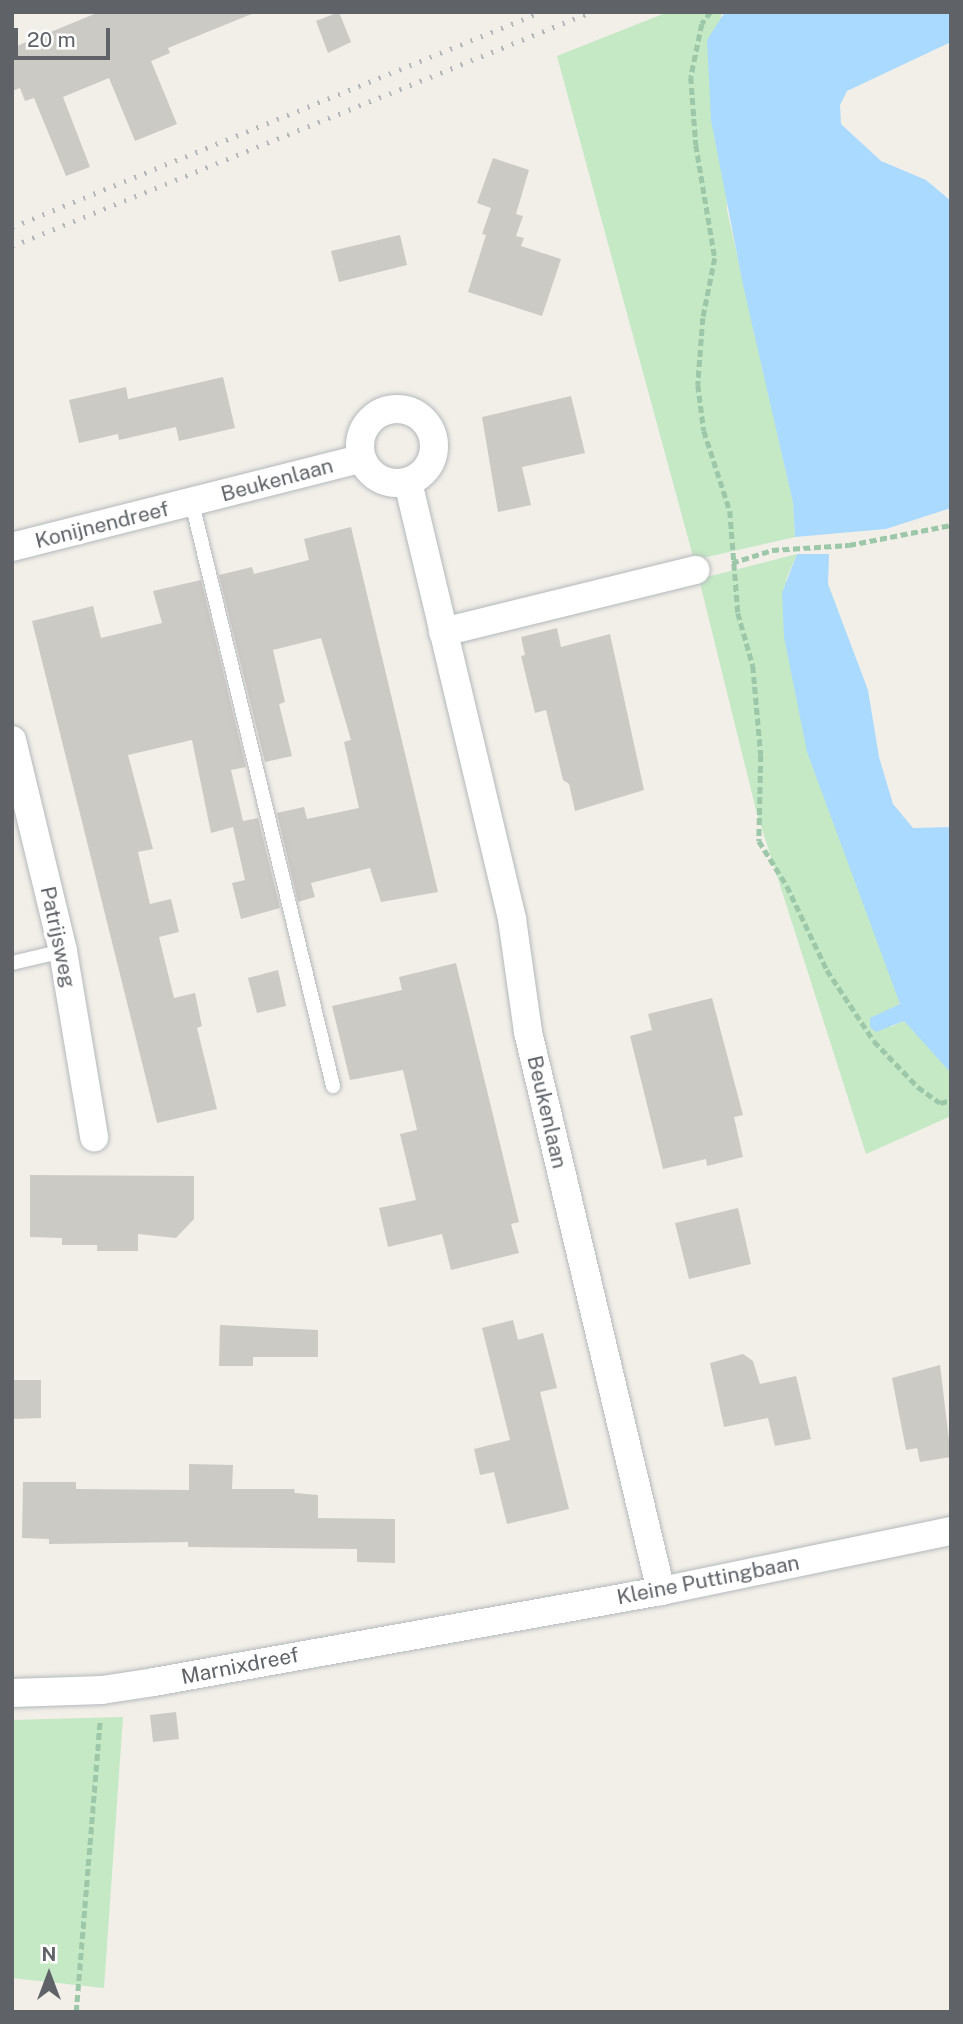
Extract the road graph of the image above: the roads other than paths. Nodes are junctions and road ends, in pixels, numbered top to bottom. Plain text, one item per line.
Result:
1 (361, 459) junction
2 (408, 482) junction
3 (192, 503) junction
4 (12, 547) edge
5 (696, 570) dead end
6 (443, 632) junction
7 (12, 740) edge
8 (63, 951) junction
9 (12, 963) edge
10 (334, 1086) dead end
11 (94, 1137) dead end
12 (951, 1531) edge
13 (662, 1591) junction
14 (465, 1623) joint
15 (12, 1693) edge

1 - 2 street, Beukenlaan
1 - 2 street, Beukenlaan
1 - 3 street, Beukenlaan
2 - 6 street, Beukenlaan
3 - 4 street, Konijnendreef
3 - 10 lane
5 - 6 street
6 - 13 street, Beukenlaan
7 - 8 street, Patrijsweg
8 - 9 lane
8 - 11 street, Patrijsweg
12 - 13 street, Kleine Puttingbaan
13 - 14 street, Kleine Puttingbaan
14 - 15 street, Marnixdreef

